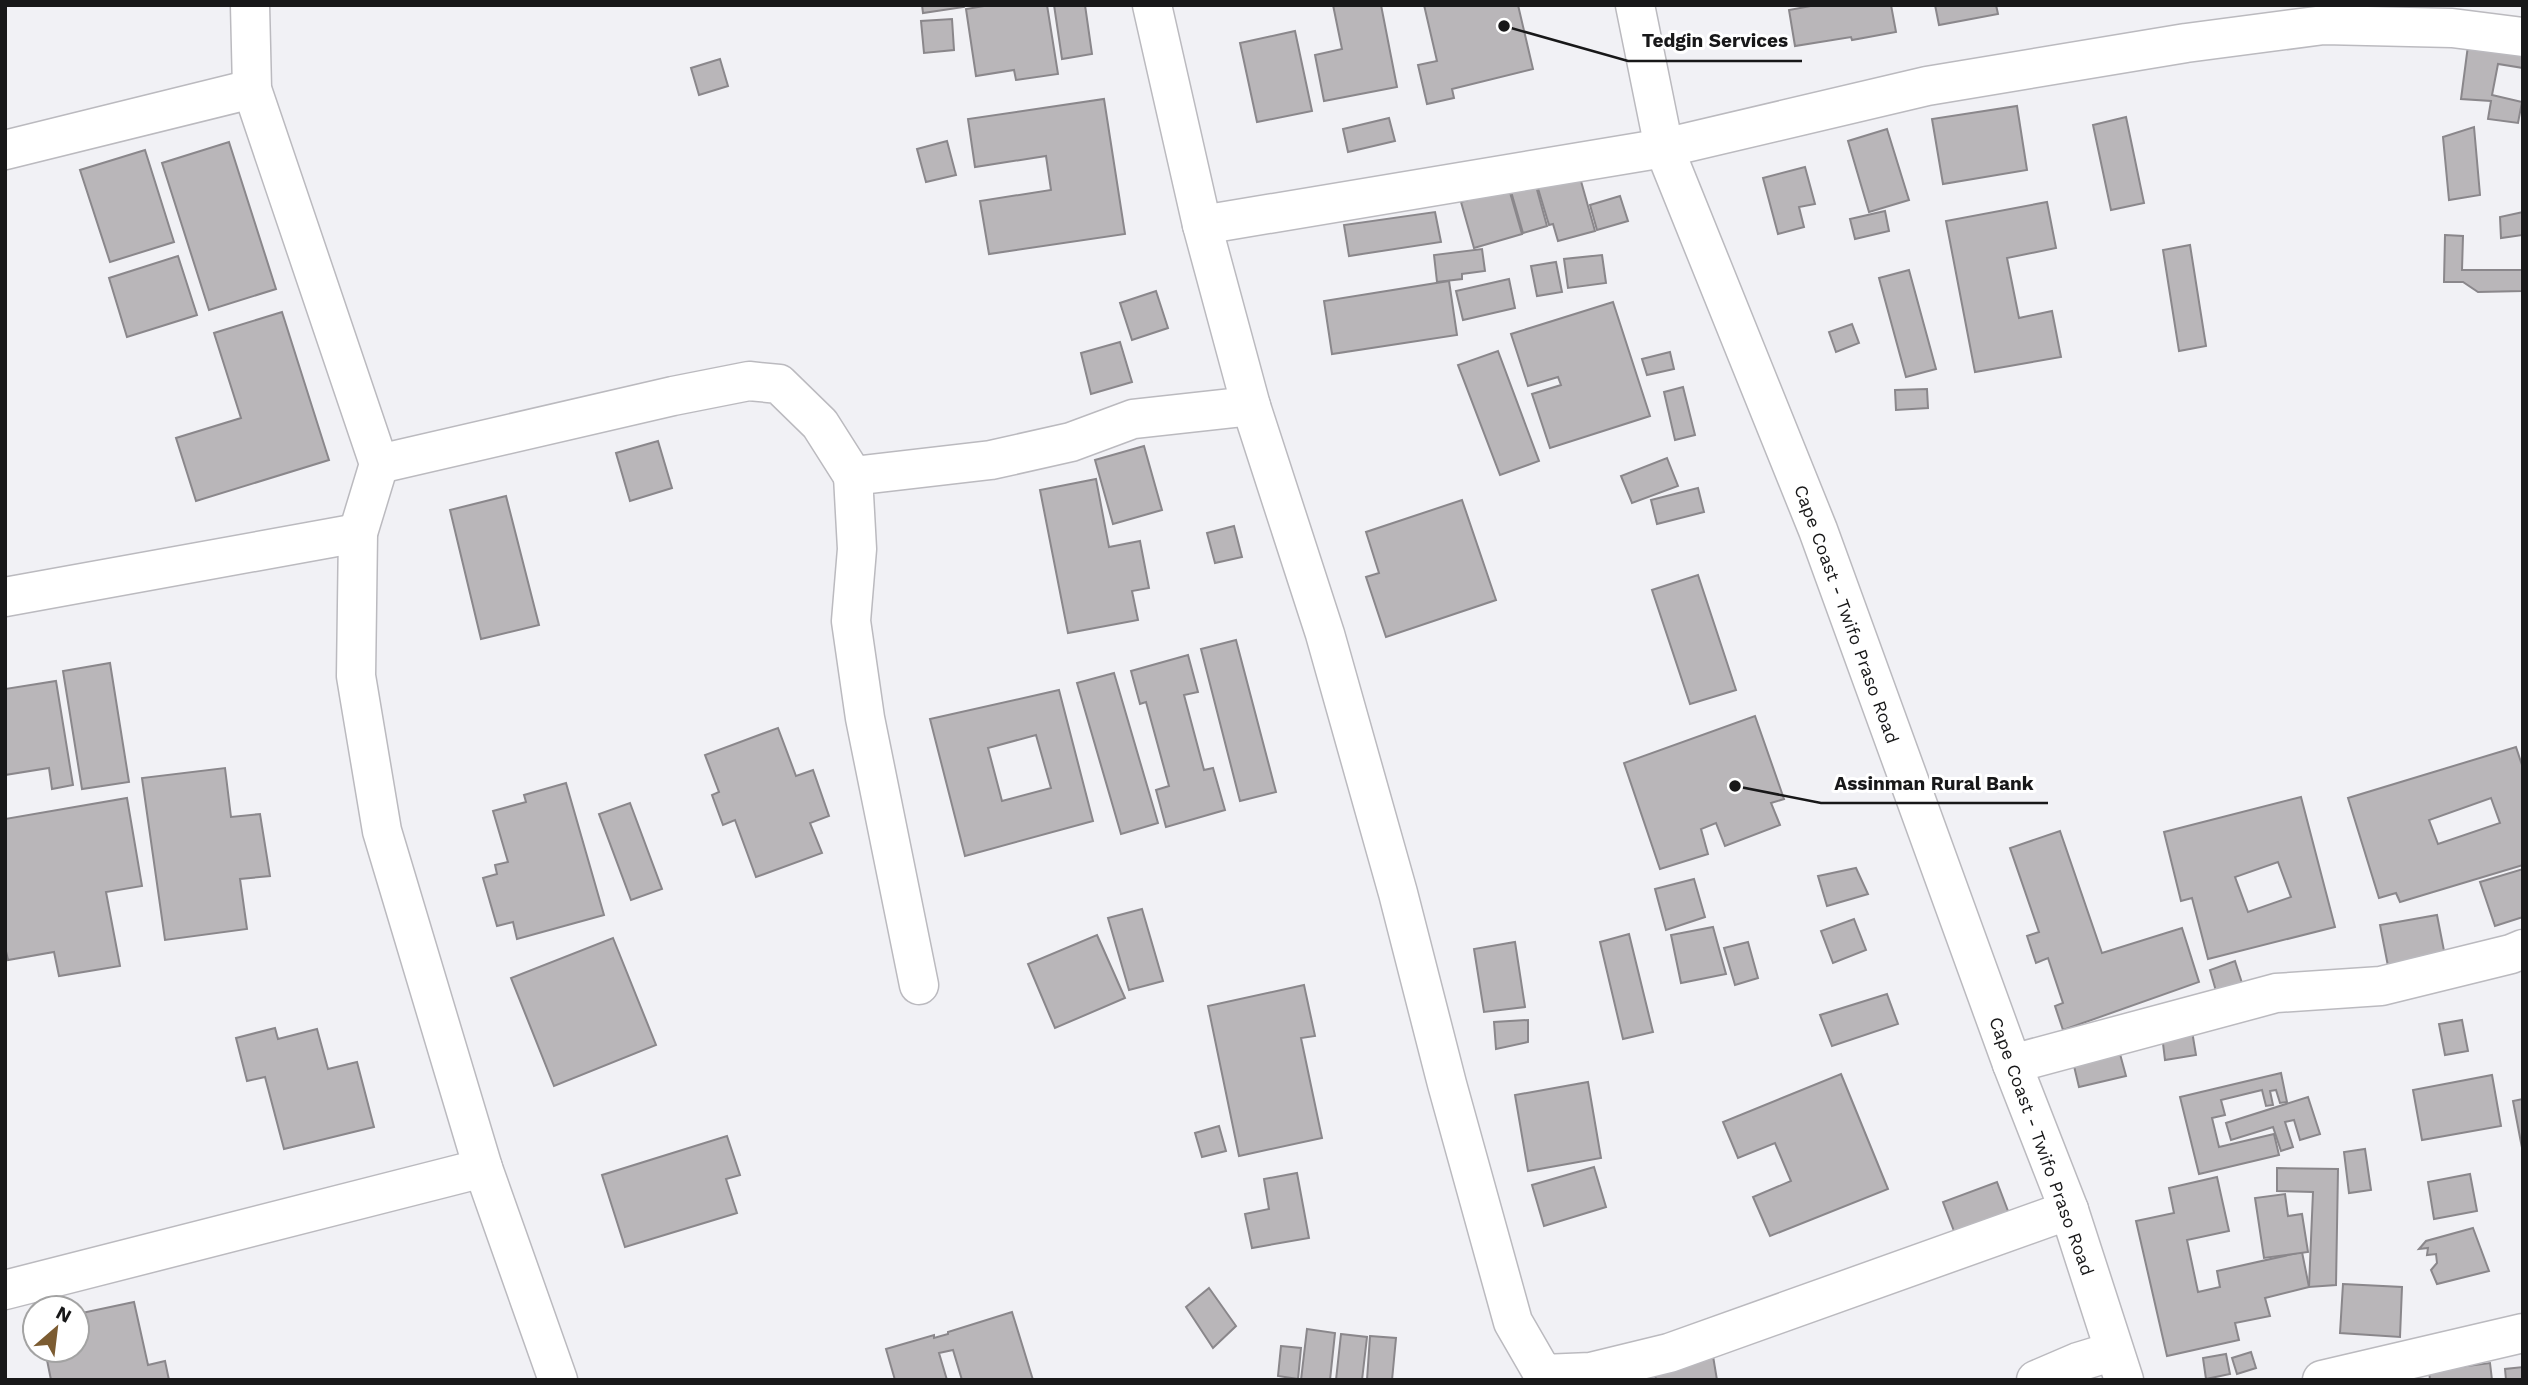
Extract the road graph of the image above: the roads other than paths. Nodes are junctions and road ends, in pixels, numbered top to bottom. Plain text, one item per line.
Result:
1 (250, 5) edge
2 (1152, 5) edge
3 (1635, 5) edge
4 (2523, 37) edge
5 (252, 89) junction
6 (1664, 148) junction
7 (5, 150) edge
8 (1202, 225) junction
9 (1251, 406) junction
10 (379, 464) junction
11 (853, 476) junction
12 (358, 533) junction
13 (5, 597) edge
14 (2523, 949) edge
15 (919, 985) dead end
16 (2012, 1064) junction
17 (483, 1168) junction
18 (2069, 1210) junction
19 (5, 1290) edge
20 (2523, 1333) edge
21 (2119, 1365) edge
22 (1527, 1377) edge
23 (558, 1380) edge
24 (2036, 1380) edge
25 (2322, 1380) edge

1 - 5 street
2 - 8 street
3 - 6 street, Cape Coast - Twifo Praso Road
4 - 6 street
5 - 7 street
5 - 10 street
6 - 8 street
6 - 16 street, Cape Coast - Twifo Praso Road
8 - 9 street
9 - 11 street
9 - 22 street
10 - 11 street
10 - 12 street
11 - 15 street
12 - 13 street
12 - 17 street
14 - 16 street
16 - 18 street, Cape Coast - Twifo Praso Road
17 - 19 street
17 - 23 street
18 - 21 street, Cape Coast - Twifo Praso Road
18 - 22 street
20 - 25 street
21 - 24 street

